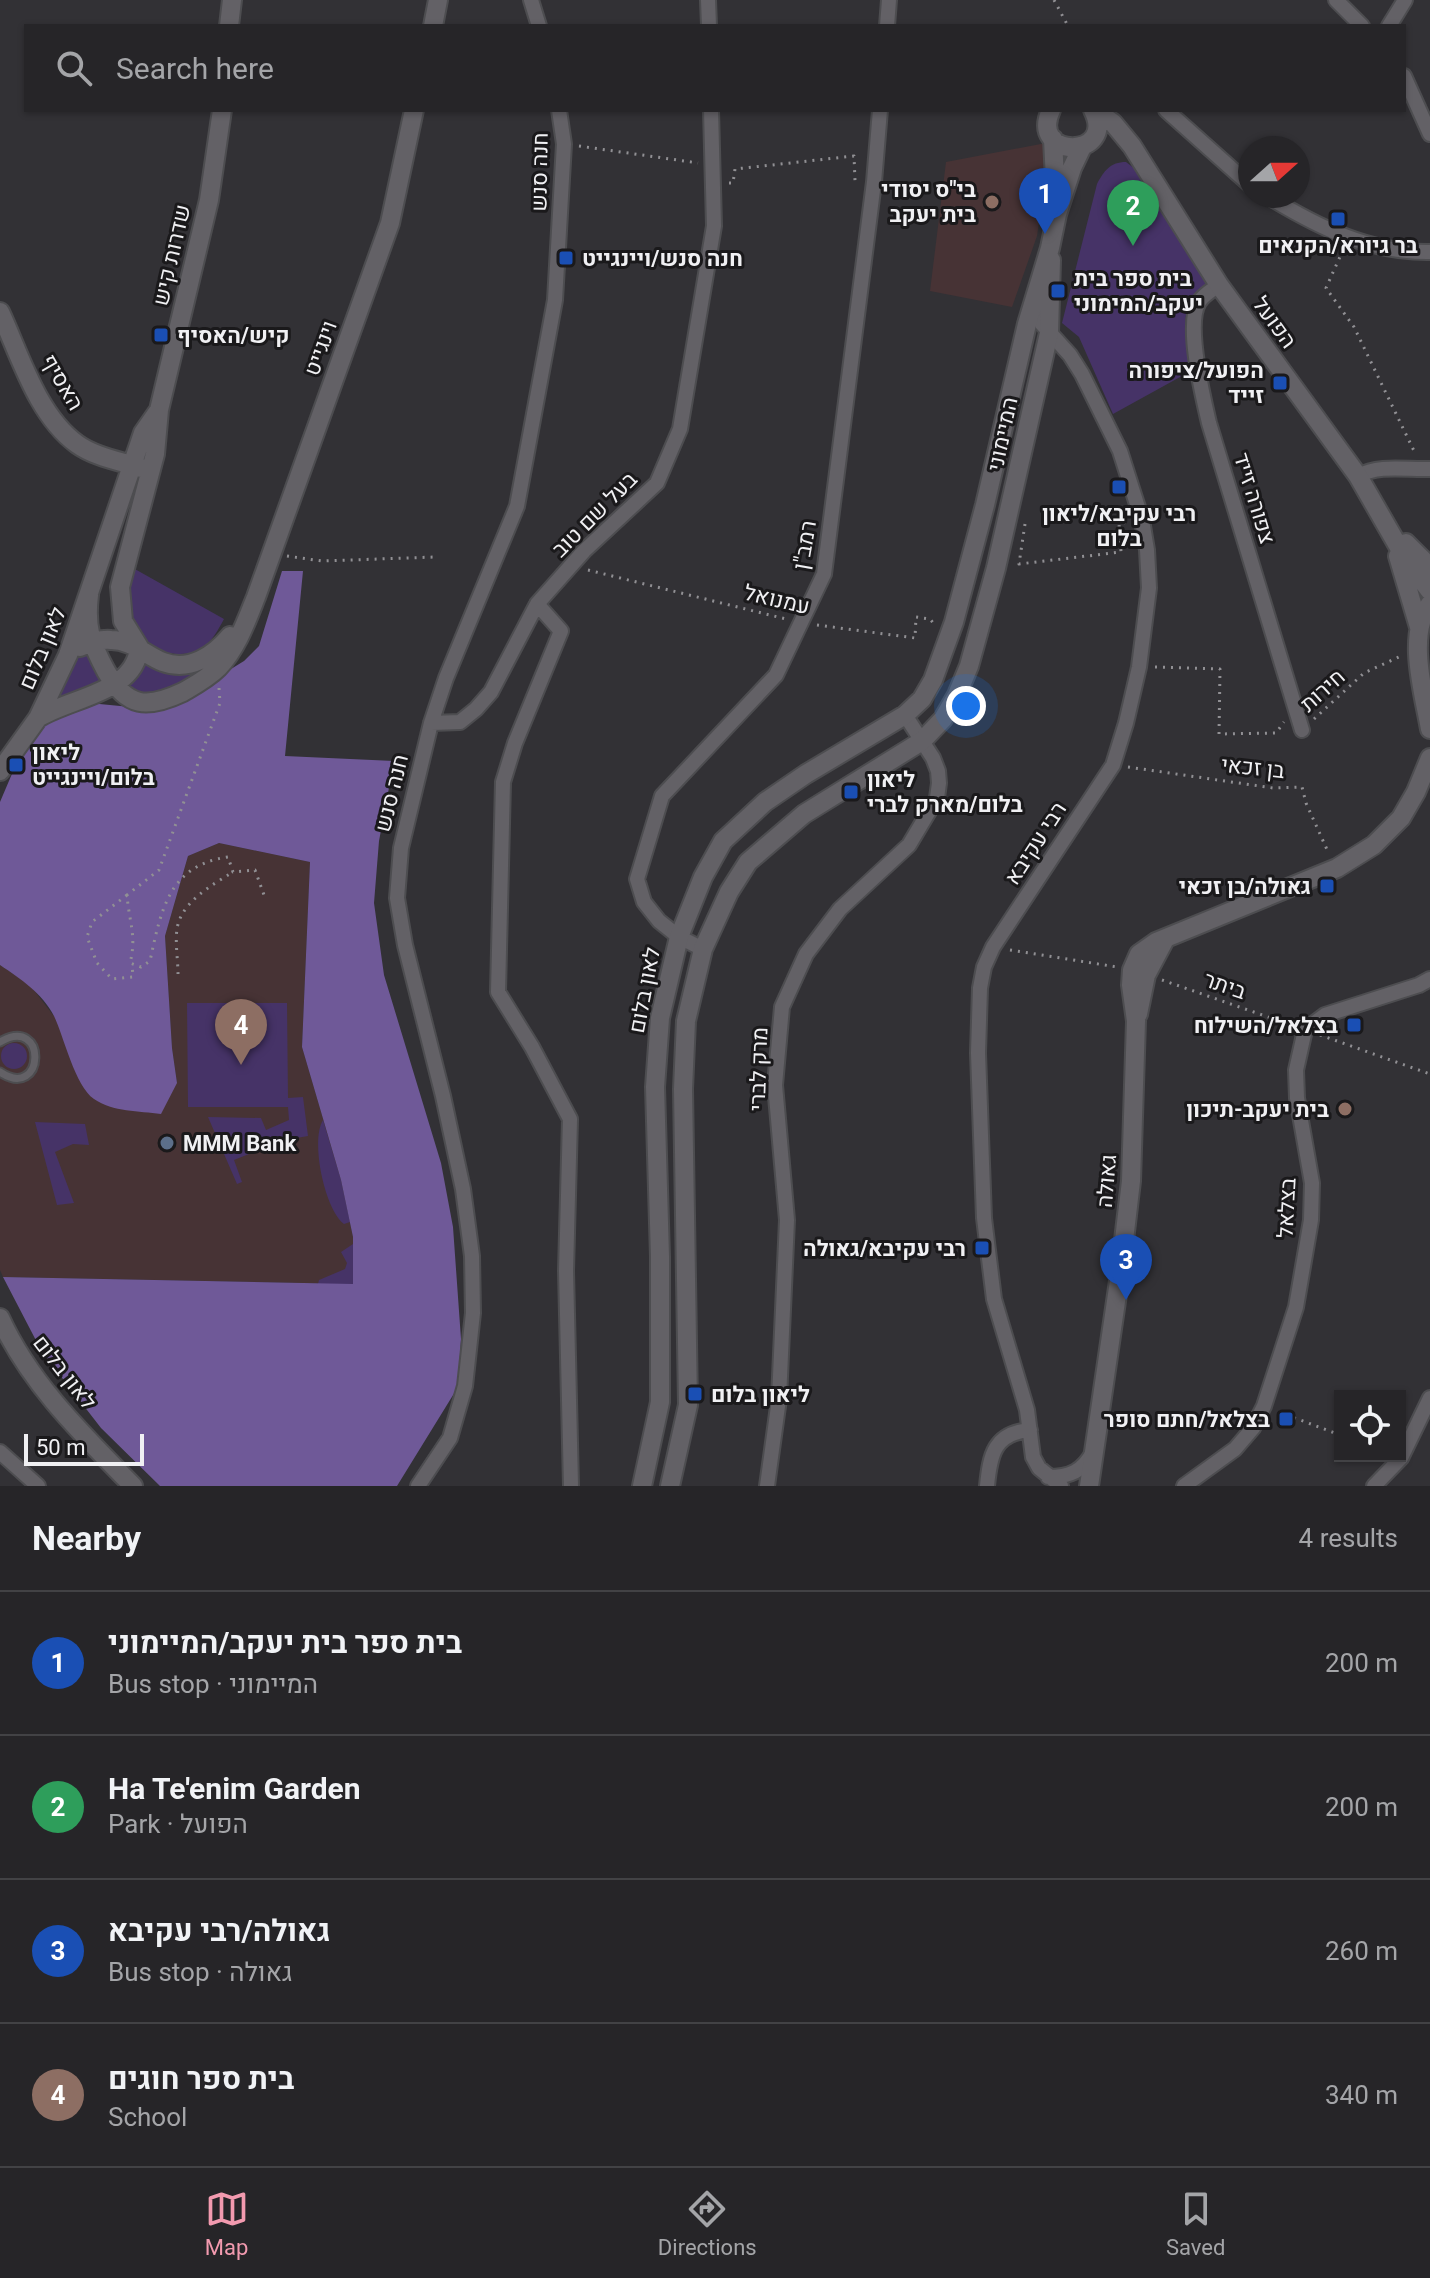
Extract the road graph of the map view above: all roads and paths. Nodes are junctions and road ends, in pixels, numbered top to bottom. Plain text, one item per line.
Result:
1 (232, 0) edge
2 (438, 0) edge
3 (531, 0) edge
4 (708, 0) edge
5 (889, 0) edge
6 (1054, 0) edge
7 (1336, 0) edge
8 (1405, 0) edge
9 (229, 24) edge
10 (433, 24) edge
11 (538, 24) edge
12 (709, 24) edge
13 (887, 24) edge
14 (1067, 24) edge
15 (1360, 24) edge
16 (1390, 24) edge
17 (1406, 80) edge
18 (222, 112) edge
19 (414, 112) edge
20 (559, 112) edge
21 (711, 112) edge
22 (880, 112) edge
23 (1048, 112) edge
24 (1094, 112) edge
25 (1097, 112) edge
26 (1168, 112) edge
27 (1430, 134) edge
28 (1053, 139) junction
29 (564, 144) junction
30 (1086, 144) junction
31 (1132, 146) junction
32 (713, 165) junction
33 (1238, 174) edge
34 (874, 182) junction
35 (713, 186) junction
36 (1288, 208) edge
37 (1057, 214) junction
38 (1348, 238) junction
39 (1050, 248) junction
40 (1430, 252) edge
41 (1219, 285) junction
42 (1032, 306) junction
43 (0, 312) edge
44 (1049, 333) junction
45 (159, 410) junction
46 (132, 465) junction
47 (1427, 470) edge
48 (151, 472) junction
49 (1358, 476) junction
50 (1026, 518) dead end
51 (1142, 520) junction
52 (1389, 529) junction
53 (271, 554) junction
54 (435, 557) dead end
55 (571, 566) junction
56 (1430, 567) edge
57 (1430, 591) edge
58 (89, 595) junction
59 (256, 597) junction
60 (537, 604) junction
61 (1430, 604) edge
62 (954, 622) joint
63 (801, 623) junction
64 (1419, 627) junction
65 (91, 643) junction
66 (947, 644) junction
67 (139, 647) junction
68 (1419, 647) junction
69 (68, 655) junction
70 (1139, 667) junction
71 (218, 668) junction
72 (114, 685) junction
73 (1295, 708) junction
74 (905, 715) junction
75 (38, 718) junction
76 (431, 723) junction
77 (1430, 729) edge
78 (1302, 730) joint
79 (922, 741) junction
80 (1430, 758) edge
81 (1113, 765) junction
82 (0, 771) edge
83 (1337, 868) junction
84 (233, 872) junction
85 (127, 895) junction
86 (264, 895) dead end
87 (679, 937) junction
88 (993, 947) junction
89 (703, 949) junction
90 (132, 964) junction
91 (1139, 972) junction
92 (178, 974) dead end
93 (1430, 979) edge
94 (1305, 1030) junction
95 (0, 1042) edge
96 (0, 1072) edge
97 (1430, 1074) edge
98 (0, 1318) edge
99 (6, 1346) edge
100 (1430, 1398) edge
101 (1264, 1406) junction
102 (1030, 1430) junction
103 (1334, 1433) edge
104 (1095, 1450) junction
105 (0, 1452) edge
106 (1048, 1477) junction
107 (38, 1486) edge
108 (133, 1486) edge
109 (418, 1486) edge
110 (571, 1486) edge
111 (642, 1486) edge
112 (670, 1486) edge
113 (767, 1486) edge
114 (987, 1486) edge
115 (1061, 1486) edge
116 (1089, 1486) edge
117 (1184, 1486) edge
118 (1374, 1486) edge

1 - 9 street
2 - 10 street
3 - 11 street
4 - 12 street
5 - 13 street
6 - 14 path
7 - 15 street
8 - 16 street
17 - 27 street
18 - 45 street, שדרות קיש
19 - 53 street, וינגייט
20 - 29 street, חנה סנש
21 - 32 street, בעל שם טוב
22 - 34 street, רמב"ן
23 - 28 street, המיימוני
24 - 30 street, המיימוני
25 - 31 street, הפועל
26 - 33 street
28 - 30 street
28 - 37 street, המיימוני
29 - 32 path
29 - 76 street, חנה סנש
30 - 31 street
30 - 37 street, המיימוני
31 - 41 street, הפועל
32 - 35 street, בעל שם טוב
34 - 35 path
34 - 63 street, רמב"ן
35 - 55 street, בעל שם טוב
36 - 38 street
37 - 39 street, המיימוני
38 - 40 street
38 - 47 path
39 - 42 street, המיימוני
39 - 44 street, המיימוני
41 - 49 street, הפועל
41 - 73 street, צפורה זייד
42 - 44 street, רבי עקיבא
42 - 62 street, המיימוני
43 - 46 street, האסיף
44 - 51 street, רבי עקיבא
44 - 79 street, המיימוני
45 - 46 street, שדרות קיש
45 - 48 street, שדרות קיש
46 - 48 street, האסיף
46 - 58 street, שדרות קיש
47 - 49 street
48 - 67 street, שדרות קיש
49 - 52 street, הפועל
50 - 51 path
51 - 70 street, רבי עקיבא
52 - 56 street, הפועל
52 - 57 street, הפועל
52 - 64 street
53 - 54 path
53 - 59 street, וינגייט
55 - 60 street, בעל שם טוב
55 - 63 path, עמנואל
58 - 65 street
58 - 69 street, לאון בלום
59 - 67 street, וינגייט
59 - 71 street, וינגייט
60 - 76 street, בעל שם טוב
60 - 110 street
61 - 64 street
62 - 66 street, לאון בלום
63 - 66 path, עמנואל
63 - 87 street, רמב"ן
64 - 68 street
65 - 67 street, וינגייט
65 - 69 street
65 - 72 street
66 - 74 street, לאון בלום
67 - 72 street
68 - 77 street
68 - 78 path, חירות
69 - 75 street, לאון בלום
70 - 73 path
70 - 81 street, רבי עקיבא
71 - 72 street, וינגייט
71 - 85 path
72 - 75 street, לאון בלום
73 - 78 street, צפורה זייד
74 - 79 street, מרק לברי
74 - 87 street, לאון בלום
75 - 82 street, לאון בלום
76 - 109 street, חנה סנש
79 - 89 street
79 - 113 street, מרק לברי
80 - 83 street
81 - 83 path, בן זכאי
81 - 88 street, רבי עקיבא
83 - 91 street
84 - 86 path
84 - 90 path
84 - 92 path
85 - 90 path
85 - 90 path
87 - 89 street, רמב"ן
87 - 111 street, לאון בלום
88 - 91 path, ביתר
88 - 102 street, רבי עקיבא
89 - 112 street
91 - 94 path, ביתר
91 - 104 street, גאולה
93 - 94 street
94 - 97 path, ביתר
94 - 101 street, בצלאל
95 - 96 lane
98 - 99 street, לאון בלום
99 - 108 street, לאון בלום
100 - 118 street
101 - 103 path
101 - 117 street, בצלאל
102 - 106 street, רבי עקיבא
102 - 114 street
104 - 106 street
104 - 116 street, גאולה
105 - 107 street
106 - 115 street, רבי עקיבא

